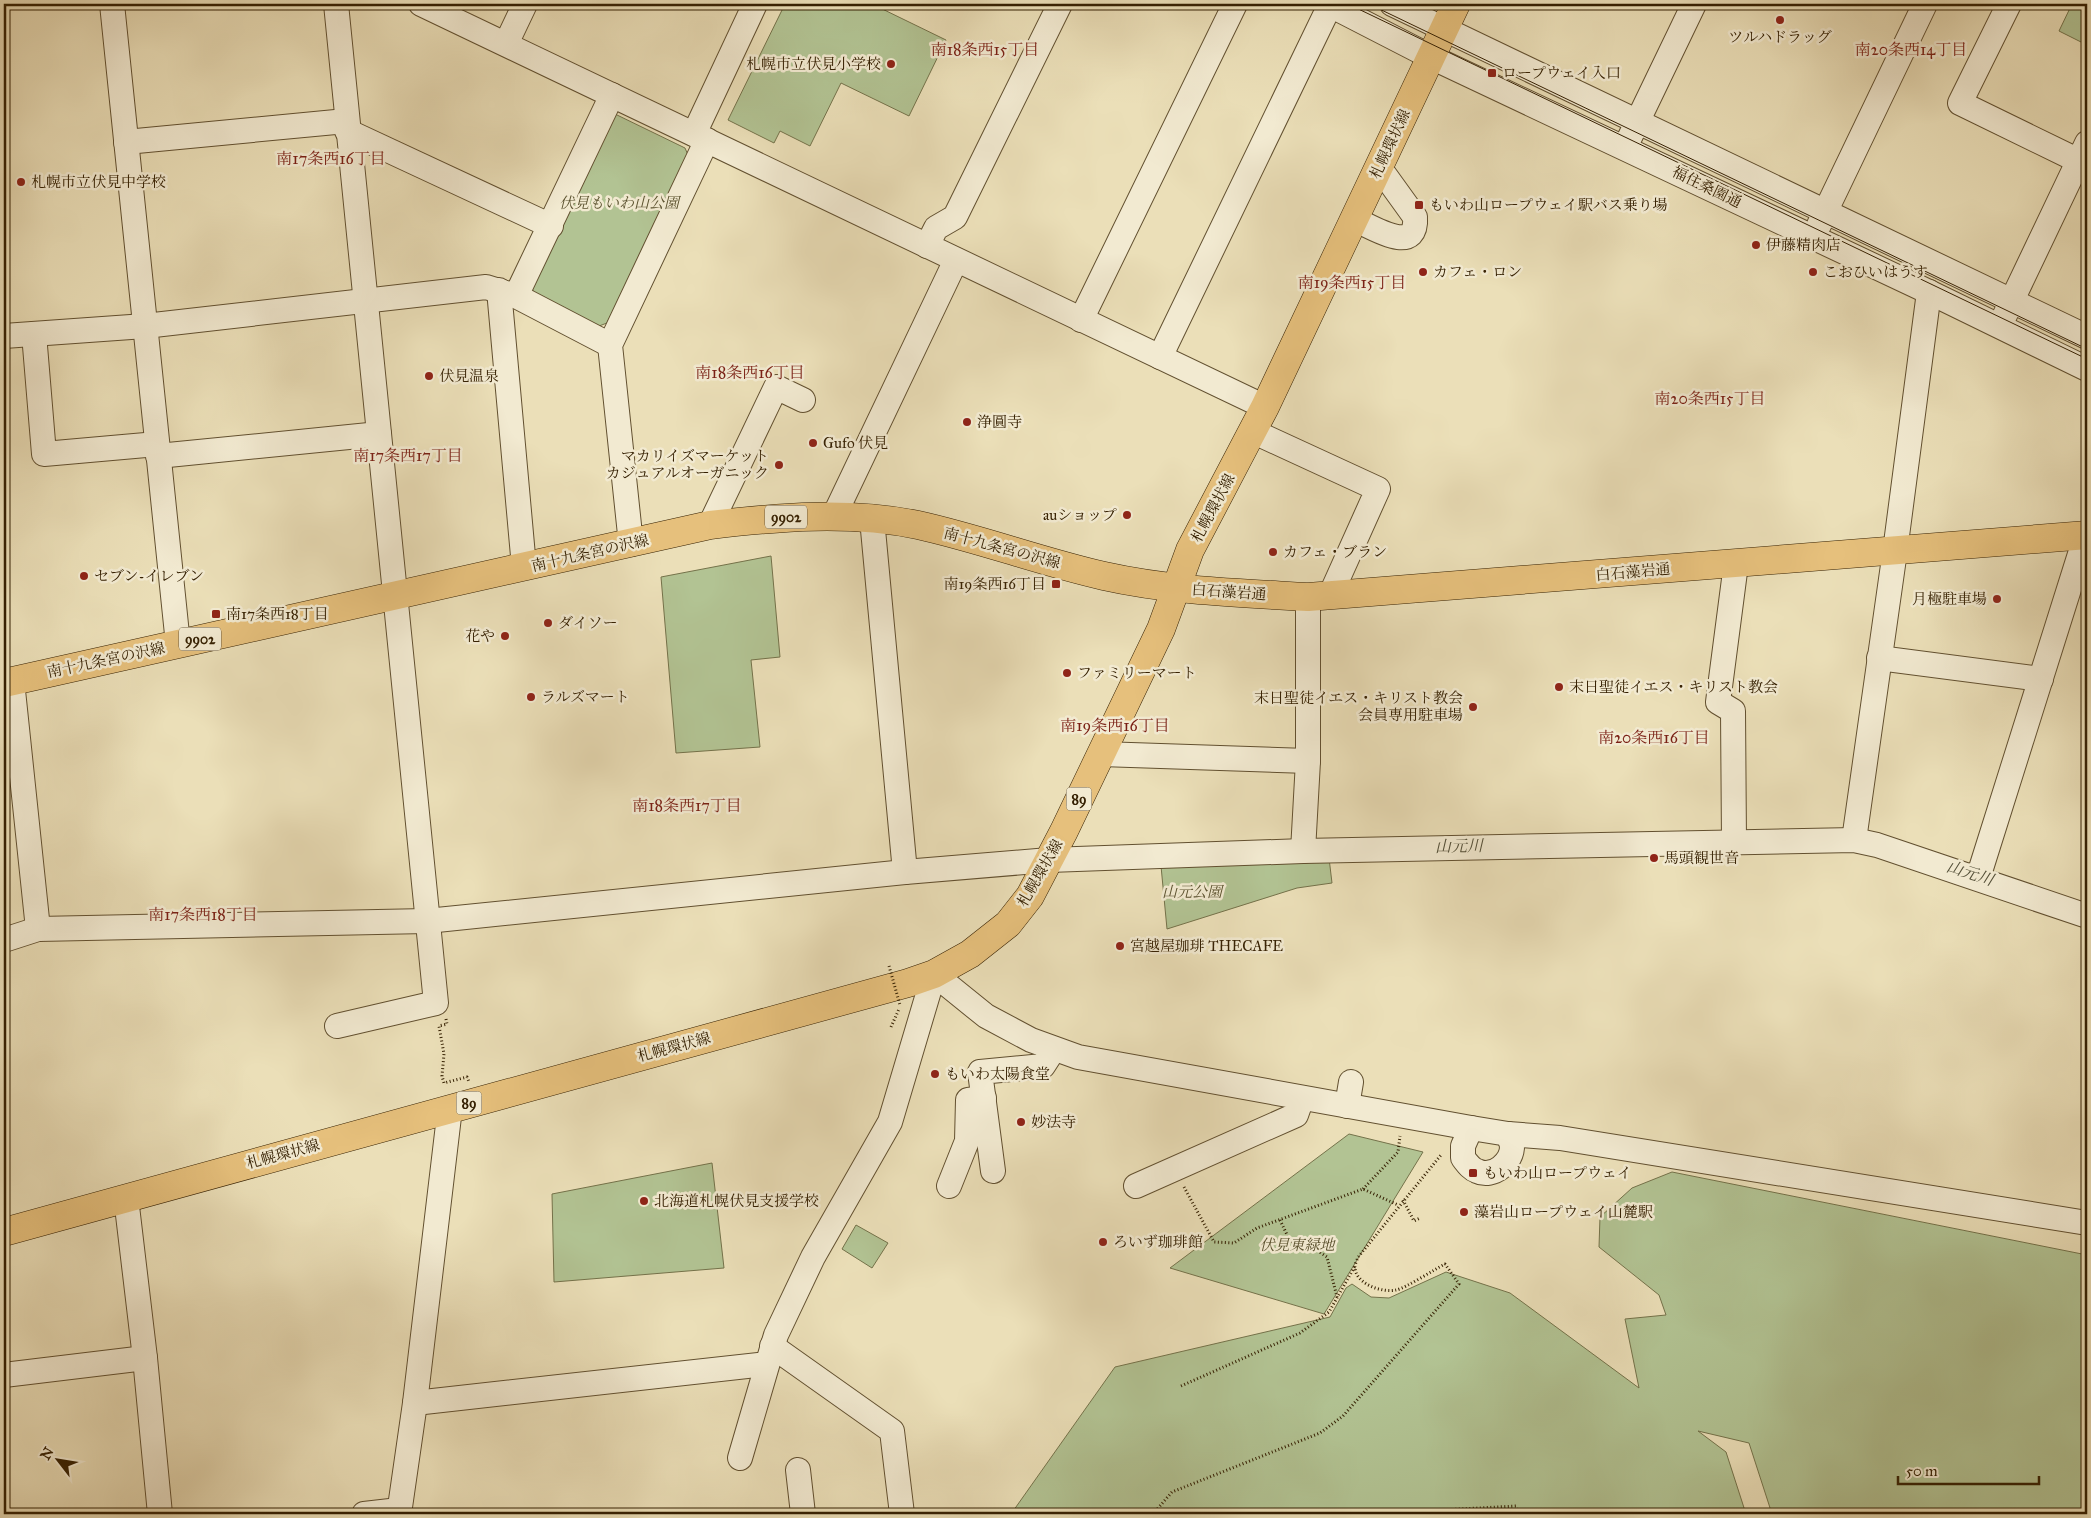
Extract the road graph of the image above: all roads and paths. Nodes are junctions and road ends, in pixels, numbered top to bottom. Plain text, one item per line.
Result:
1 (112, 4) edge
2 (336, 4) edge
3 (421, 4) edge
4 (525, 4) edge
5 (756, 4) edge
6 (1060, 4) edge
7 (1235, 4) edge
8 (1329, 4) edge
9 (1392, 4) edge
10 (1456, 4) edge
11 (1694, 4) edge
12 (1925, 4) edge
13 (2009, 4) edge
14 (1444, 29) junction
15 (506, 44) junction
16 (1431, 57) junction
17 (612, 95) junction
18 (1638, 122) junction
19 (347, 126) junction
20 (700, 137) junction
21 (126, 142) junction
22 (1625, 148) junction
23 (2083, 152) edge
24 (1379, 167) junction
25 (1825, 212) junction
26 (1354, 219) junction
27 (551, 226) junction
28 (1812, 238) junction
29 (927, 246) junction
30 (956, 260) junction
31 (1929, 292) junction
32 (508, 293) junction
33 (366, 300) junction
34 (2012, 301) junction
35 (1081, 320) junction
36 (145, 326) junction
37 (2000, 326) junction
38 (34, 334) junction
39 (4, 336) edge
40 (2087, 337) edge
41 (610, 345) junction
42 (1160, 357) junction
43 (2087, 370) edge
44 (803, 400) dead end
45 (1265, 407) junction
46 (1252, 432) junction
47 (379, 434) junction
48 (158, 450) junction
49 (834, 516) junction
50 (872, 519) junction
51 (710, 525) junction
52 (2086, 535) edge
53 (631, 544) junction
54 (1895, 551) junction
55 (1736, 564) junction
56 (524, 567) junction
57 (1178, 588) junction
58 (395, 596) junction
59 (1319, 596) junction
60 (178, 644) junction
61 (1879, 658) junction
62 (2041, 679) junction
63 (8, 682) edge
64 (1101, 754) junction
65 (1308, 761) junction
66 (1854, 840) junction
67 (1734, 842) junction
68 (1303, 851) junction
69 (1049, 860) junction
70 (904, 872) junction
71 (1978, 878) junction
72 (2087, 916) edge
73 (427, 921) junction
74 (38, 930) junction
75 (4, 940) edge
76 (890, 966) dead end
77 (934, 974) junction
78 (447, 1024) dead end
79 (337, 1026) dead end
80 (891, 1027) dead end
81 (1054, 1050) junction
82 (467, 1077) dead end
83 (1351, 1082) dead end
84 (984, 1098) junction
85 (1302, 1098) junction
86 (1347, 1106) junction
87 (450, 1108) junction
88 (1471, 1128) junction
89 (1401, 1131) dead end
90 (1508, 1134) junction
91 (1447, 1148) dead end
92 (1174, 1169) junction
93 (994, 1171) dead end
94 (949, 1186) dead end
95 (1136, 1186) dead end
96 (1363, 1189) junction
97 (126, 1198) junction
98 (1403, 1200) junction
99 (1398, 1205) junction
100 (1420, 1218) dead end
101 (1280, 1220) junction
102 (2087, 1222) edge
103 (4, 1232) edge
104 (1355, 1265) junction
105 (1337, 1298) junction
106 (769, 1355) junction
107 (145, 1358) junction
108 (4, 1375) edge
109 (1181, 1386) dead end
110 (415, 1403) junction
111 (740, 1458) dead end
112 (798, 1470) dead end
113 (399, 1512) edge
114 (160, 1514) edge
115 (364, 1514) edge
116 (804, 1514) edge
117 (902, 1514) edge
118 (1153, 1514) edge
119 (1368, 1514) edge
120 (1518, 1514) edge

1 - 21 street
2 - 19 street
3 - 15 street
4 - 15 street
5 - 20 street
6 - 29 street
7 - 35 street
8 - 16 street, 福住桑園通
8 - 42 street
9 - 14 street, 福住桑園通
10 - 14 main road, 札幌環状線 / 89
11 - 18 street
12 - 25 street
13 - 23 street
14 - 16 main road, 札幌環状線 / 89
14 - 18 street, 福住桑園通
15 - 17 street
16 - 22 street, 福住桑園通
16 - 24 main road, 札幌環状線 / 89
17 - 20 street
17 - 27 street
18 - 22 street
18 - 25 street, 福住桑園通
19 - 21 street
19 - 27 street
19 - 33 street
20 - 29 street
20 - 41 street
21 - 36 street
22 - 28 street, 福住桑園通
23 - 34 street
24 - 26 main road, 札幌環状線 / 89
24 - 26 street
25 - 28 street
25 - 34 street, 福住桑園通
26 - 45 main road, 札幌環状線 / 89
27 - 32 street
28 - 31 street, 福住桑園通
29 - 30 street
30 - 35 street
30 - 49 street
31 - 37 street, 福住桑園通
31 - 54 street
32 - 33 street
32 - 41 street
32 - 56 street
33 - 36 street
33 - 47 street
34 - 37 street
34 - 40 street, 福住桑園通
35 - 42 street
36 - 38 street
36 - 48 street
37 - 43 street, 福住桑園通
38 - 39 street
38 - 48 street
41 - 53 street
42 - 45 street
44 - 51 street
45 - 46 main road, 札幌環状線 / 89
46 - 57 main road, 札幌環状線 / 89
46 - 59 street
47 - 48 street
47 - 58 street
48 - 60 street
49 - 50 main road, 南十九条宮の沢線 / 9902
49 - 51 main road, 南十九条宮の沢線 / 9902
50 - 57 main road, 南十九条宮の沢線 / 9902
50 - 70 street
51 - 53 main road, 南十九条宮の沢線 / 9902
52 - 54 main road, 白石藻岩通
52 - 62 street
53 - 56 main road, 南十九条宮の沢線 / 9902
54 - 55 main road, 白石藻岩通
54 - 61 street
55 - 59 main road, 白石藻岩通
55 - 67 street
56 - 58 main road, 南十九条宮の沢線 / 9902
57 - 59 main road, 白石藻岩通
57 - 64 main road, 札幌環状線 / 89
58 - 60 main road, 南十九条宮の沢線 / 9902
58 - 73 street
59 - 65 street
60 - 63 main road, 南十九条宮の沢線 / 9902
61 - 62 street
61 - 66 street
62 - 71 street
63 - 74 street
64 - 65 street
64 - 69 main road, 札幌環状線 / 89
65 - 68 street
66 - 67 street
66 - 71 street
67 - 68 street
68 - 69 street
69 - 70 street
69 - 77 main road, 札幌環状線 / 89
70 - 73 street
71 - 72 street
73 - 74 street
73 - 79 street
74 - 75 street
76 - 80 path, bridge
77 - 81 street
77 - 87 main road, 札幌環状線 / 89
77 - 106 street
78 - 82 path
81 - 84 street
81 - 85 street
83 - 86 street
84 - 93 street
84 - 94 street
85 - 86 street
85 - 92 street
86 - 88 street
87 - 97 main road, 札幌環状線 / 89
87 - 110 street
88 - 90 street
88 - 90 street
89 - 96 path
90 - 102 street
91 - 98 path
92 - 95 street
92 - 101 path
96 - 99 path
96 - 101 path
97 - 103 main road, 札幌環状線 / 89
97 - 107 street
98 - 99 path
98 - 100 path
99 - 104 path
101 - 105 path
104 - 105 path
104 - 118 path
105 - 109 path
106 - 110 street
106 - 111 street
106 - 117 street
107 - 108 street
107 - 114 street
110 - 113 street
112 - 116 street
113 - 115 street
119 - 120 path

